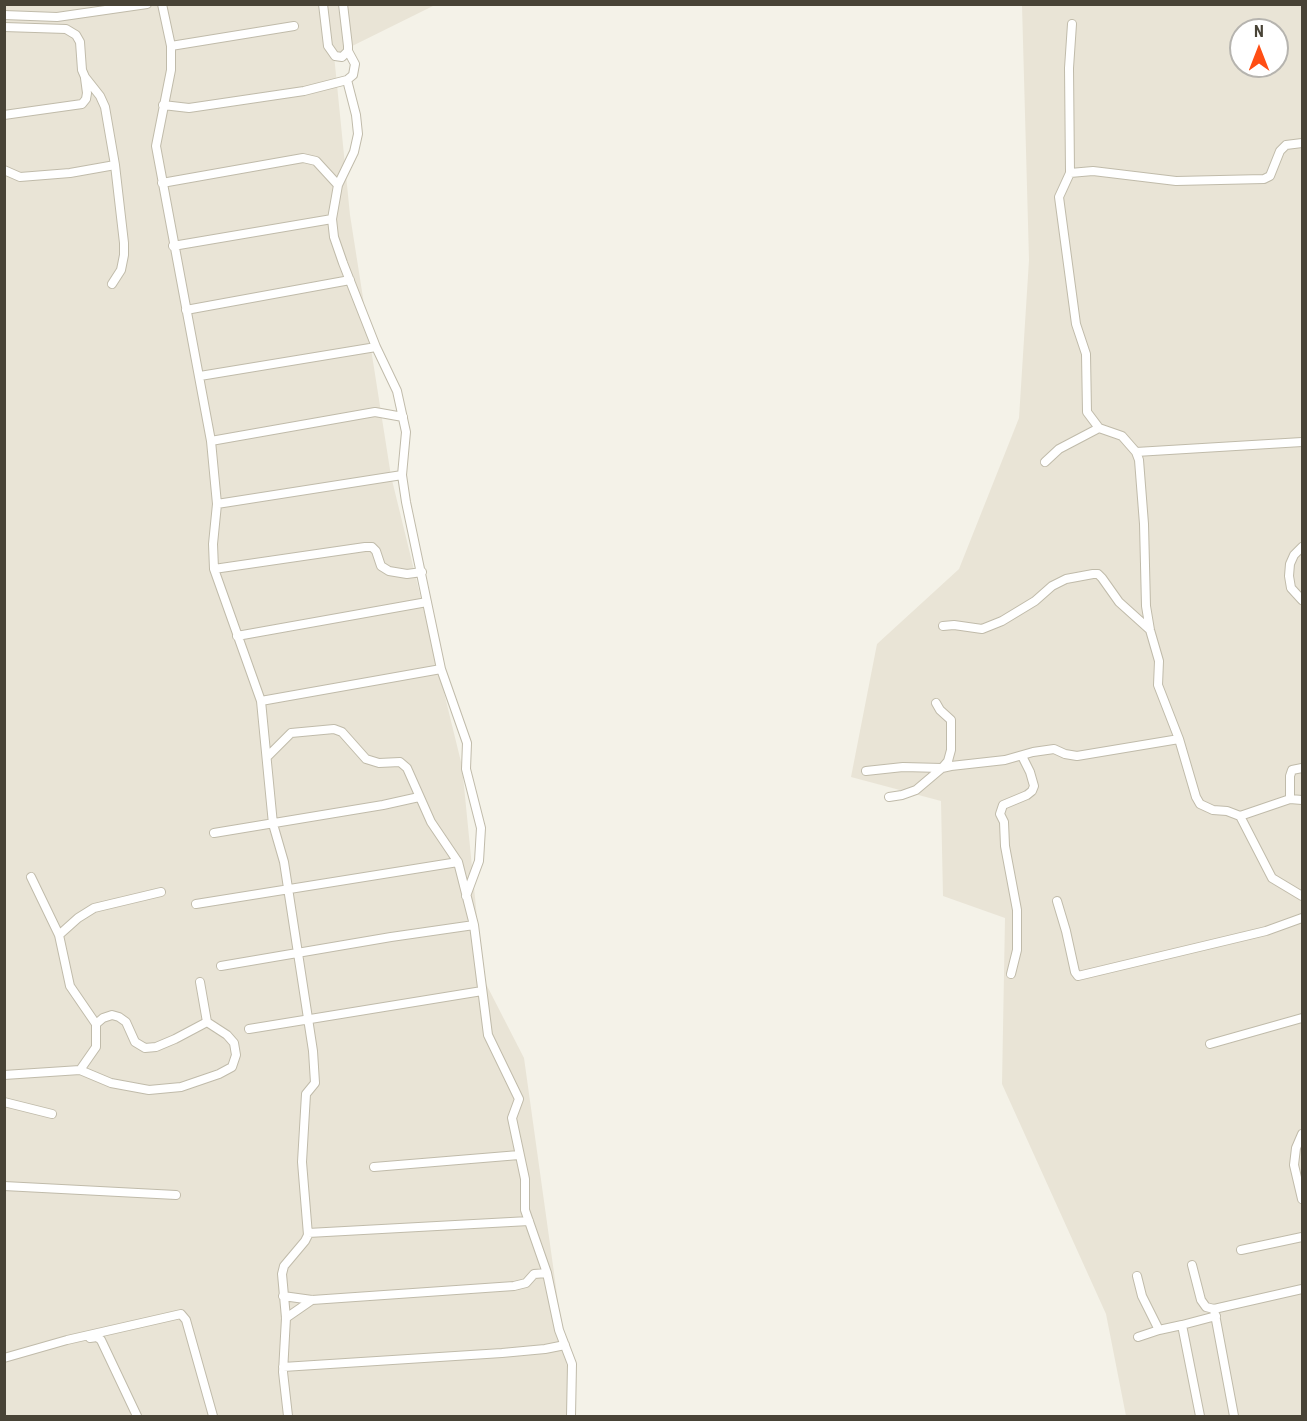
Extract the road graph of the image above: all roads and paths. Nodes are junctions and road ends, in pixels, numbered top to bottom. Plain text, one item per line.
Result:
1 (147, 4) edge
2 (162, 4) edge
3 (323, 4) edge
4 (343, 4) edge
5 (4, 15) edge
6 (1072, 24) dead end
7 (294, 26) dead end
8 (4, 27) edge
9 (171, 46) junction
10 (348, 51) junction
11 (85, 77) junction
12 (346, 80) junction
13 (163, 105) junction
14 (4, 116) edge
15 (1302, 143) edge
16 (115, 165) junction
17 (4, 170) edge
18 (1070, 173) junction
19 (162, 183) junction
20 (338, 185) junction
21 (332, 219) junction
22 (173, 246) junction
23 (350, 280) junction
24 (112, 284) dead end
25 (186, 310) junction
26 (376, 347) junction
27 (200, 376) junction
28 (403, 417) junction
29 (1099, 428) junction
30 (211, 441) junction
31 (1302, 442) edge
32 (1136, 452) junction
33 (1045, 462) dead end
34 (402, 475) junction
35 (217, 504) junction
36 (1302, 547) edge
37 (214, 569) junction
38 (422, 572) junction
39 (1302, 600) edge
40 (427, 602) junction
41 (943, 626) dead end
42 (1150, 630) junction
43 (237, 636) junction
44 (441, 669) junction
45 (261, 701) junction
46 (936, 703) dead end
47 (1179, 739) junction
48 (268, 756) junction
49 (1022, 756) junction
50 (942, 768) junction
51 (1302, 768) edge
52 (866, 771) dead end
53 (418, 797) junction
54 (889, 797) dead end
55 (1290, 800) junction
56 (1302, 800) edge
57 (1240, 816) junction
58 (273, 824) junction
59 (214, 833) dead end
60 (458, 862) junction
61 (31, 877) dead end
62 (288, 889) junction
63 (161, 892) dead end
64 (466, 896) junction
65 (1302, 896) edge
66 (1057, 901) dead end
67 (196, 904) dead end
68 (1302, 918) edge
69 (474, 925) junction
70 (59, 935) junction
71 (298, 953) junction
72 (222, 966) dead end
73 (1011, 974) dead end
74 (200, 982) dead end
75 (482, 990) junction
76 (308, 1018) junction
77 (1302, 1018) edge
78 (207, 1022) junction
79 (96, 1024) junction
80 (249, 1029) dead end
81 (1210, 1044) dead end
82 (80, 1070) junction
83 (4, 1075) edge
84 (4, 1102) edge
85 (52, 1114) dead end
86 (1302, 1134) edge
87 (519, 1155) junction
88 (374, 1167) dead end
89 (4, 1186) edge
90 (176, 1195) dead end
91 (1302, 1199) edge
92 (529, 1221) junction
93 (308, 1233) junction
94 (1302, 1237) edge
95 (1241, 1251) dead end
96 (1192, 1265) dead end
97 (547, 1273) junction
98 (1137, 1276) dead end
99 (1302, 1288) edge
100 (283, 1296) junction
101 (312, 1300) junction
102 (1215, 1313) junction
103 (286, 1318) junction
104 (1182, 1325) junction
105 (1159, 1330) junction
106 (1138, 1337) dead end
107 (67, 1340) junction
108 (565, 1345) junction
109 (4, 1358) edge
110 (283, 1367) junction
111 (137, 1416) edge
112 (213, 1416) edge
113 (288, 1416) edge
114 (571, 1416) edge
115 (1200, 1416) edge
116 (1234, 1416) edge

1 - 5 street
2 - 9 street
3 - 10 street
4 - 10 street
6 - 18 street
7 - 9 street
8 - 11 street
9 - 13 street
10 - 12 street
11 - 14 street
11 - 16 street
12 - 13 street
12 - 20 street
13 - 19 street
15 - 18 street
16 - 17 street
16 - 24 street
18 - 29 street
19 - 20 street
19 - 22 street
20 - 21 street
21 - 22 street
21 - 23 street
22 - 25 street
23 - 25 street
23 - 26 street
25 - 27 street
26 - 27 street
26 - 28 street
27 - 30 street
28 - 30 street
28 - 34 street
29 - 32 street
29 - 33 street
30 - 35 street
31 - 32 street
32 - 42 street
34 - 35 street
34 - 38 street
35 - 37 street
36 - 39 street
37 - 38 street
37 - 43 street
38 - 40 street
40 - 43 street
40 - 44 street
41 - 42 street
42 - 47 street
43 - 45 street
44 - 45 street
44 - 64 street
45 - 48 street
46 - 50 street
47 - 49 street
47 - 57 street
48 - 53 street
48 - 58 street
49 - 50 street
49 - 73 street
50 - 52 street
50 - 54 street
51 - 55 street
53 - 58 street
53 - 60 street
55 - 56 street
55 - 57 street
57 - 65 street
58 - 59 street
58 - 62 street
60 - 62 street
60 - 64 street
61 - 70 street
62 - 67 street
62 - 71 street
63 - 70 street
64 - 69 street
66 - 68 street
69 - 71 street
69 - 75 street
70 - 79 street
71 - 72 street
71 - 76 street
74 - 78 street
75 - 76 street
75 - 87 street
76 - 80 street
76 - 93 street
77 - 81 street
78 - 79 street
78 - 82 street
79 - 82 street
82 - 83 street
84 - 85 street
86 - 91 street
87 - 88 street
87 - 92 street
89 - 90 street
92 - 93 street
92 - 97 street
93 - 100 street
94 - 95 street
96 - 102 street
97 - 101 street
97 - 108 street
98 - 105 street
99 - 102 street
100 - 101 street
100 - 103 street
101 - 103 street
102 - 104 street
102 - 116 street
103 - 110 street
104 - 105 street
104 - 115 street
105 - 106 street
107 - 109 street
107 - 111 street
107 - 112 street
108 - 110 street
108 - 114 street
110 - 113 street

